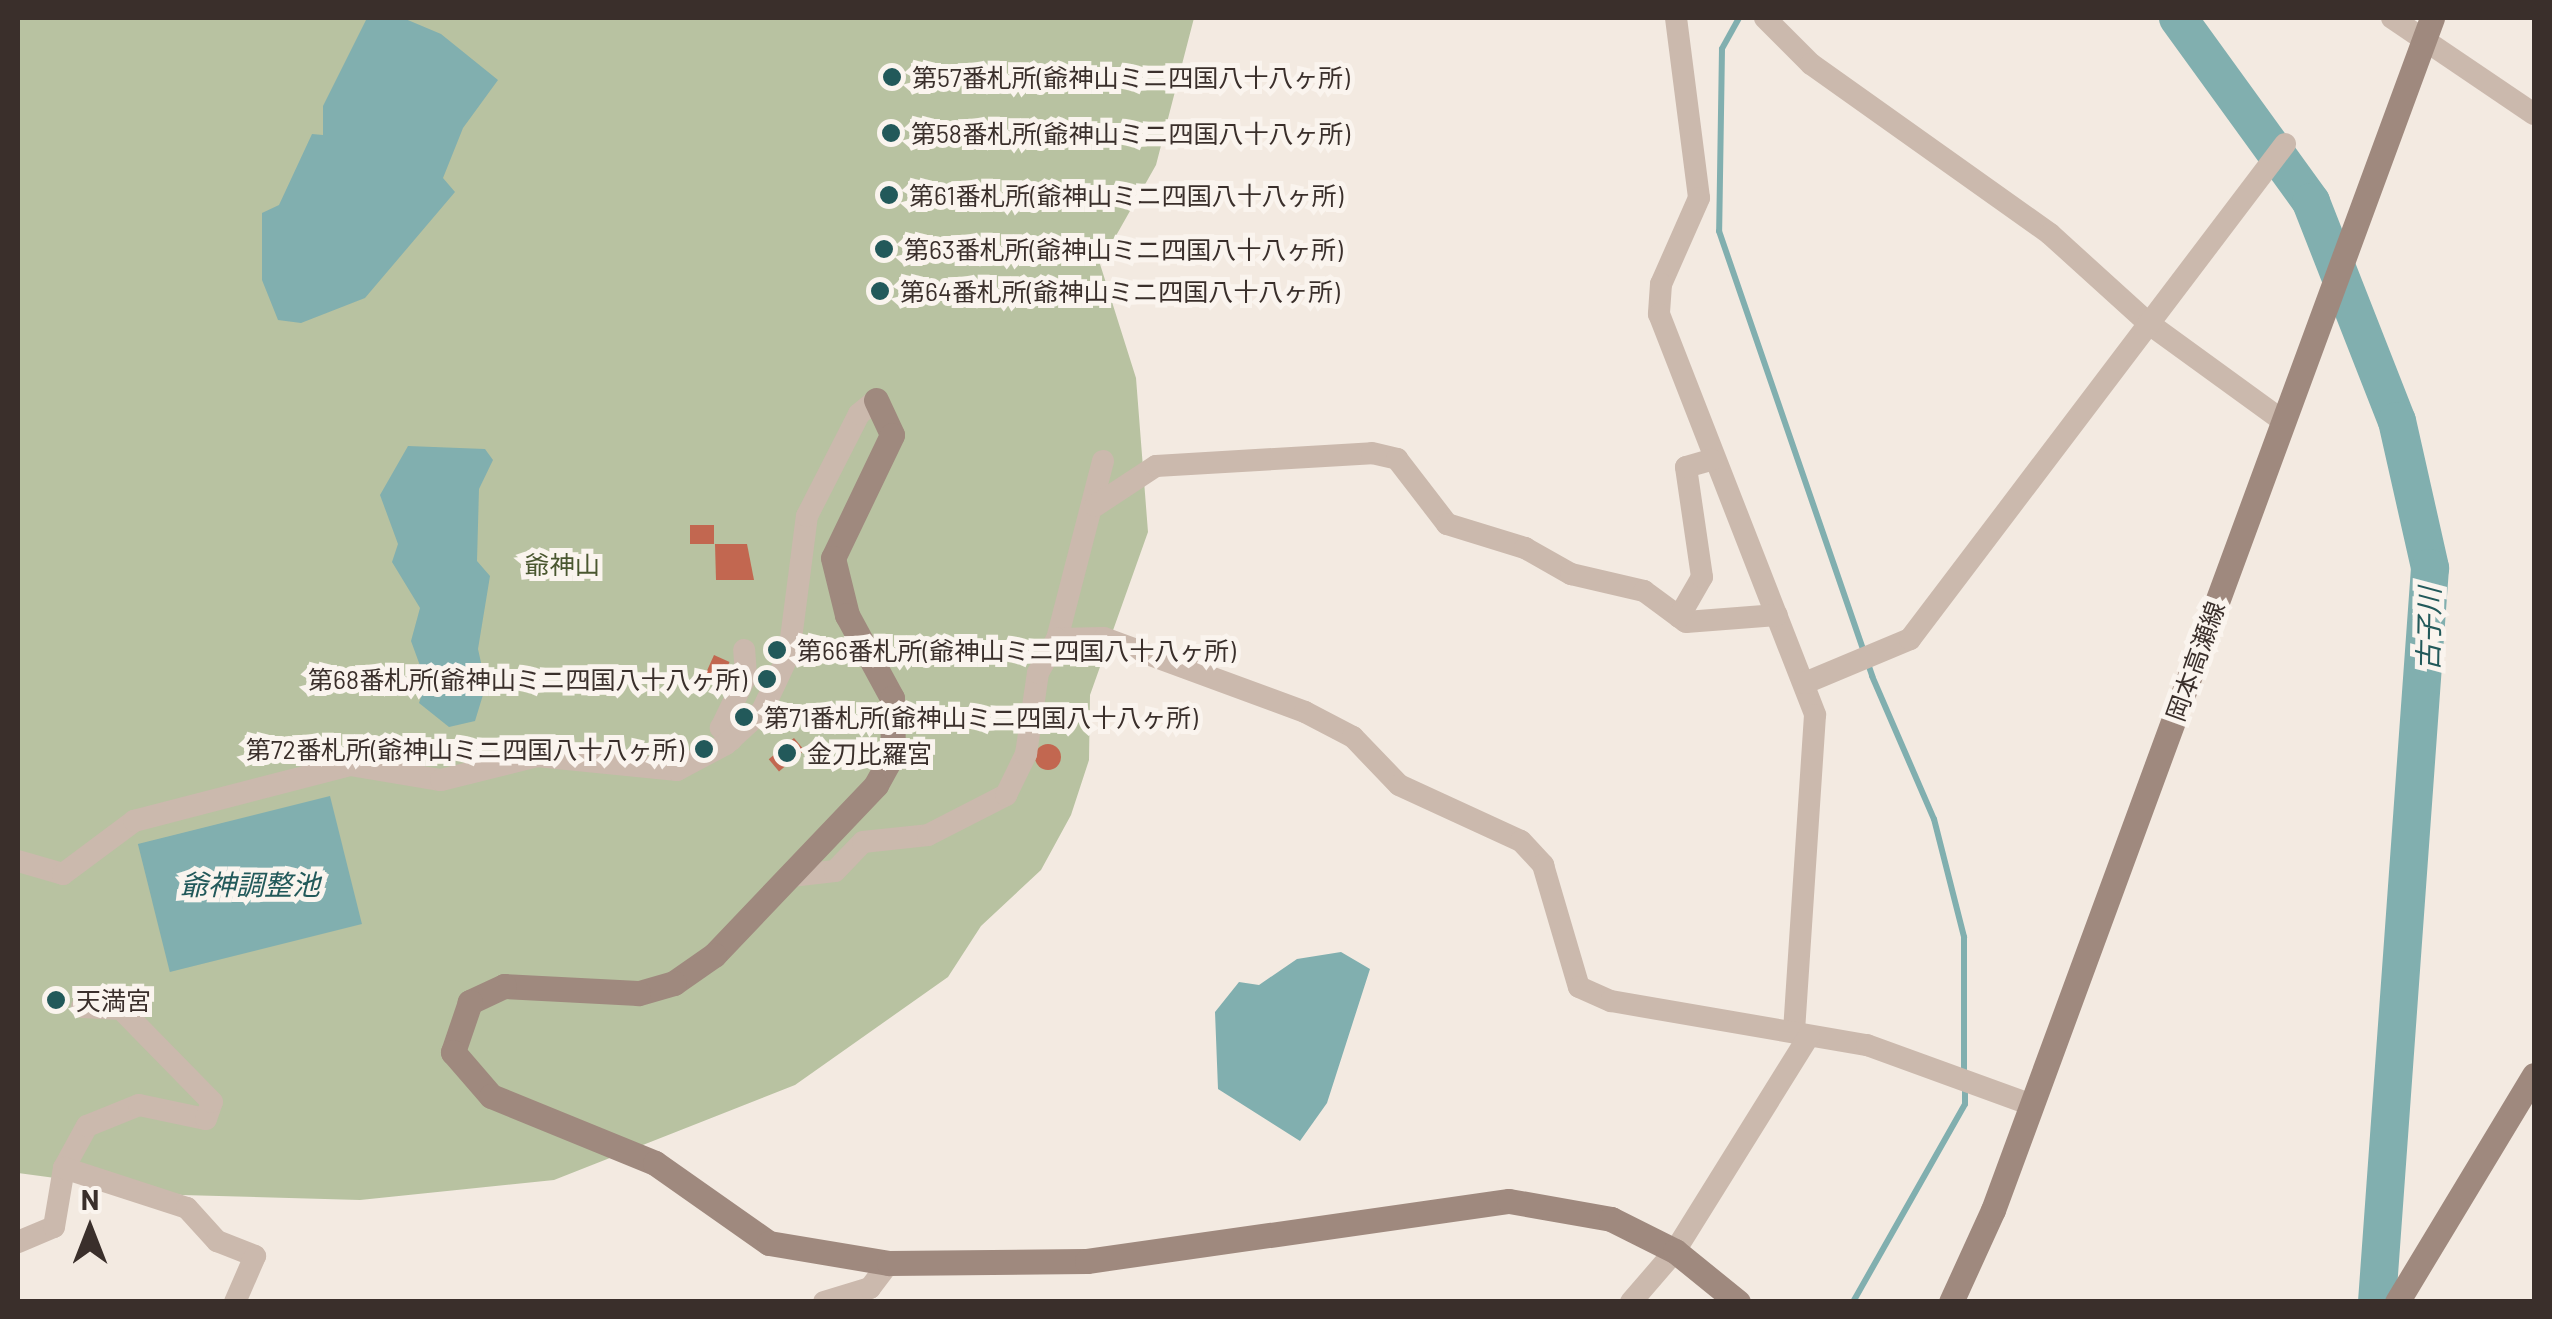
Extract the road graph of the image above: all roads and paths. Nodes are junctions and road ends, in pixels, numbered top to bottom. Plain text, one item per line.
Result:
1 (1676, 18) edge
2 (1765, 18) edge
3 (2392, 18) edge
4 (2428, 29) edge
5 (2534, 114) edge
6 (2285, 144) dead end
7 (2148, 323) junction
8 (876, 400) joint
9 (2282, 421) junction
10 (1711, 460) junction
11 (1103, 461) dead end
12 (1095, 506) junction
13 (1777, 615) junction
14 (1679, 617) junction
15 (1057, 639) junction
16 (744, 650) dead end
17 (1805, 683) junction
18 (730, 740) junction
19 (18, 861) edge
20 (790, 876) junction
21 (82, 1007) dead end
22 (1802, 1033) junction
23 (2534, 1075) edge
24 (2032, 1106) junction
25 (64, 1168) junction
26 (18, 1242) edge
27 (1674, 1251) junction
28 (889, 1263) junction
29 (234, 1302) edge
30 (824, 1302) edge
31 (1631, 1302) edge
32 (1738, 1302) edge
33 (1951, 1302) edge
34 (2397, 1302) edge

1 - 10 street
2 - 7 street
3 - 4 street
4 - 5 street
4 - 9 street, 岡本高瀬線
6 - 7 street
7 - 9 street
7 - 17 street
8 - 18 street
8 - 20 street
9 - 24 street, 岡本高瀬線
10 - 13 street
10 - 14 street
11 - 12 street
12 - 14 street
12 - 15 street
13 - 14 street
13 - 17 street
15 - 20 street
15 - 22 street
16 - 18 street
17 - 22 street
18 - 19 street
20 - 28 street
21 - 25 street
22 - 24 street
22 - 27 street
23 - 34 street
24 - 33 street, 岡本高瀬線
25 - 26 street
25 - 29 street
27 - 28 street
27 - 31 street
27 - 32 street
28 - 30 street

